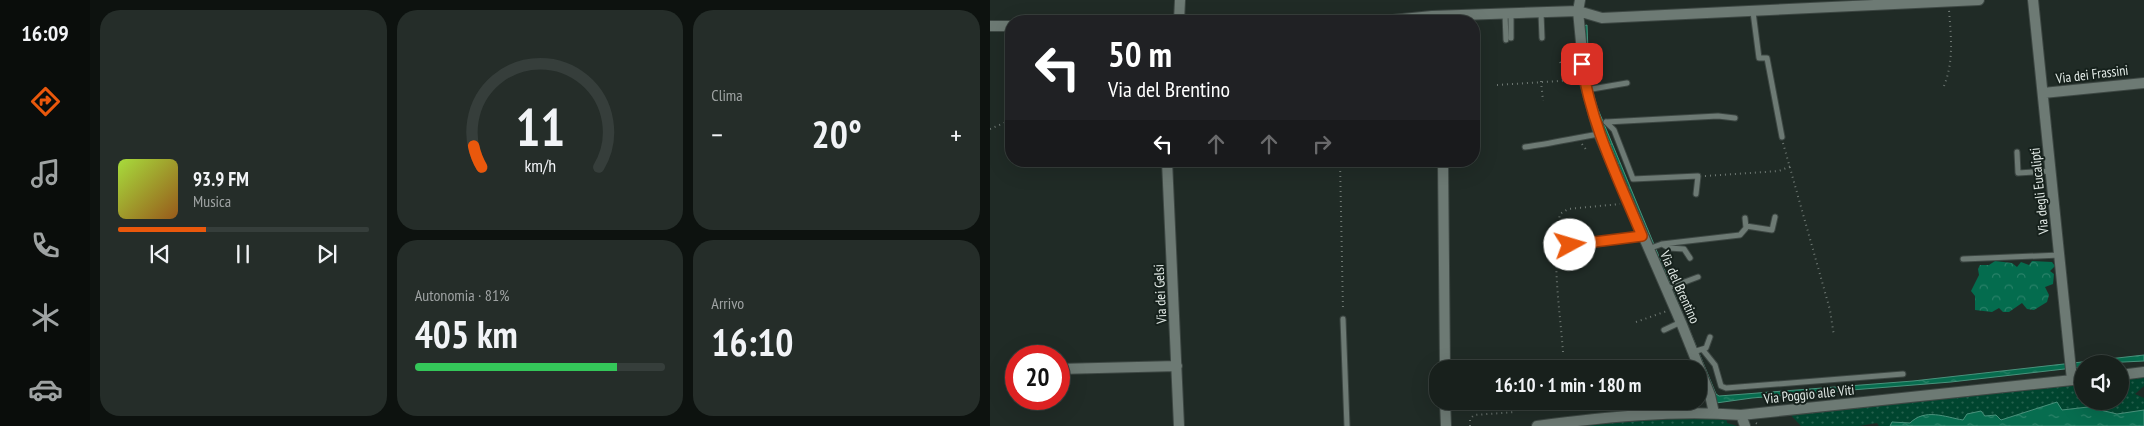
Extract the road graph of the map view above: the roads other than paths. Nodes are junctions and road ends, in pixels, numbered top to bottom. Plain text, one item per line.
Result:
1 (1180, 0) edge
2 (1580, 0) edge
3 (1979, 0) edge
4 (2034, 0) edge
5 (1578, 11) junction
6 (1753, 12) junction
7 (1541, 13) junction
8 (1508, 14) junction
9 (1179, 15) edge
10 (1470, 15) edge
11 (990, 26) edge
12 (1005, 26) edge
13 (1542, 38) dead end
14 (1509, 39) dead end
15 (1628, 83) dead end
16 (2144, 83) edge
17 (1592, 90) junction
18 (2043, 93) junction
19 (1735, 118) dead end
20 (1601, 127) junction
21 (1782, 137) road end
22 (1525, 148) dead end
23 (2016, 152) dead end
24 (1167, 167) edge
25 (1443, 167) edge
26 (2051, 171) junction
27 (1696, 194) dead end
28 (1775, 217) dead end
29 (1745, 218) dead end
30 (1746, 226) junction
31 (1642, 236) junction
32 (1662, 244) junction
33 (1570, 245) dead end
34 (1648, 249) junction
35 (2060, 255) junction
36 (1690, 258) dead end
37 (1963, 259) dead end
38 (1698, 277) dead end
39 (1666, 290) junction
40 (1343, 319) road end
41 (1681, 322) junction
42 (1664, 330) dead end
43 (1710, 338) dead end
44 (1698, 351) junction
45 (1445, 360) edge
46 (1177, 366) junction
47 (1070, 369) edge
48 (2144, 372) edge
49 (1903, 374) dead end
50 (2074, 374) edge
51 (2129, 374) edge
52 (2074, 377) edge
53 (1446, 410) edge
54 (1714, 413) junction
55 (1741, 415) junction
56 (1180, 426) edge
57 (1347, 426) edge
58 (1446, 426) edge
59 (1537, 426) edge
60 (1745, 426) edge

1 - 9 street
2 - 5 street, Via del Brentino
3 - 6 street
4 - 18 street, Via degli Eucalipti
5 - 6 street
5 - 7 street
5 - 17 street, Via del Brentino
6 - 21 lane
7 - 8 street
7 - 13 lane
8 - 10 street
8 - 14 lane
11 - 12 street
15 - 17 lane
16 - 18 street, Via dei Frassini
17 - 20 street, Via del Brentino
18 - 26 street, Via degli Eucalipti
19 - 20 lane
20 - 22 lane
20 - 27 lane
20 - 31 street, Via del Brentino
23 - 26 lane
24 - 46 street, Via dei Gelsi
25 - 45 street
26 - 35 street, Via degli Eucalipti
28 - 30 lane
29 - 30 lane
30 - 32 lane
31 - 33 lane
31 - 34 street, Via del Brentino
32 - 34 lane
32 - 36 lane
34 - 39 street, Via del Brentino
35 - 37 lane
35 - 50 street, Via degli Eucalipti
38 - 39 lane
39 - 41 street, Via del Brentino
40 - 57 lane
41 - 42 lane
41 - 44 street, Via del Brentino
43 - 44 lane
44 - 49 lane
44 - 54 street, Via del Brentino
46 - 47 street
46 - 56 street, Via dei Gelsi
48 - 51 street
52 - 55 street, Via Poggio alle Viti
53 - 58 street
54 - 55 street, Via Poggio alle Viti
54 - 59 street, Via Poggio alle Viti
55 - 60 street

